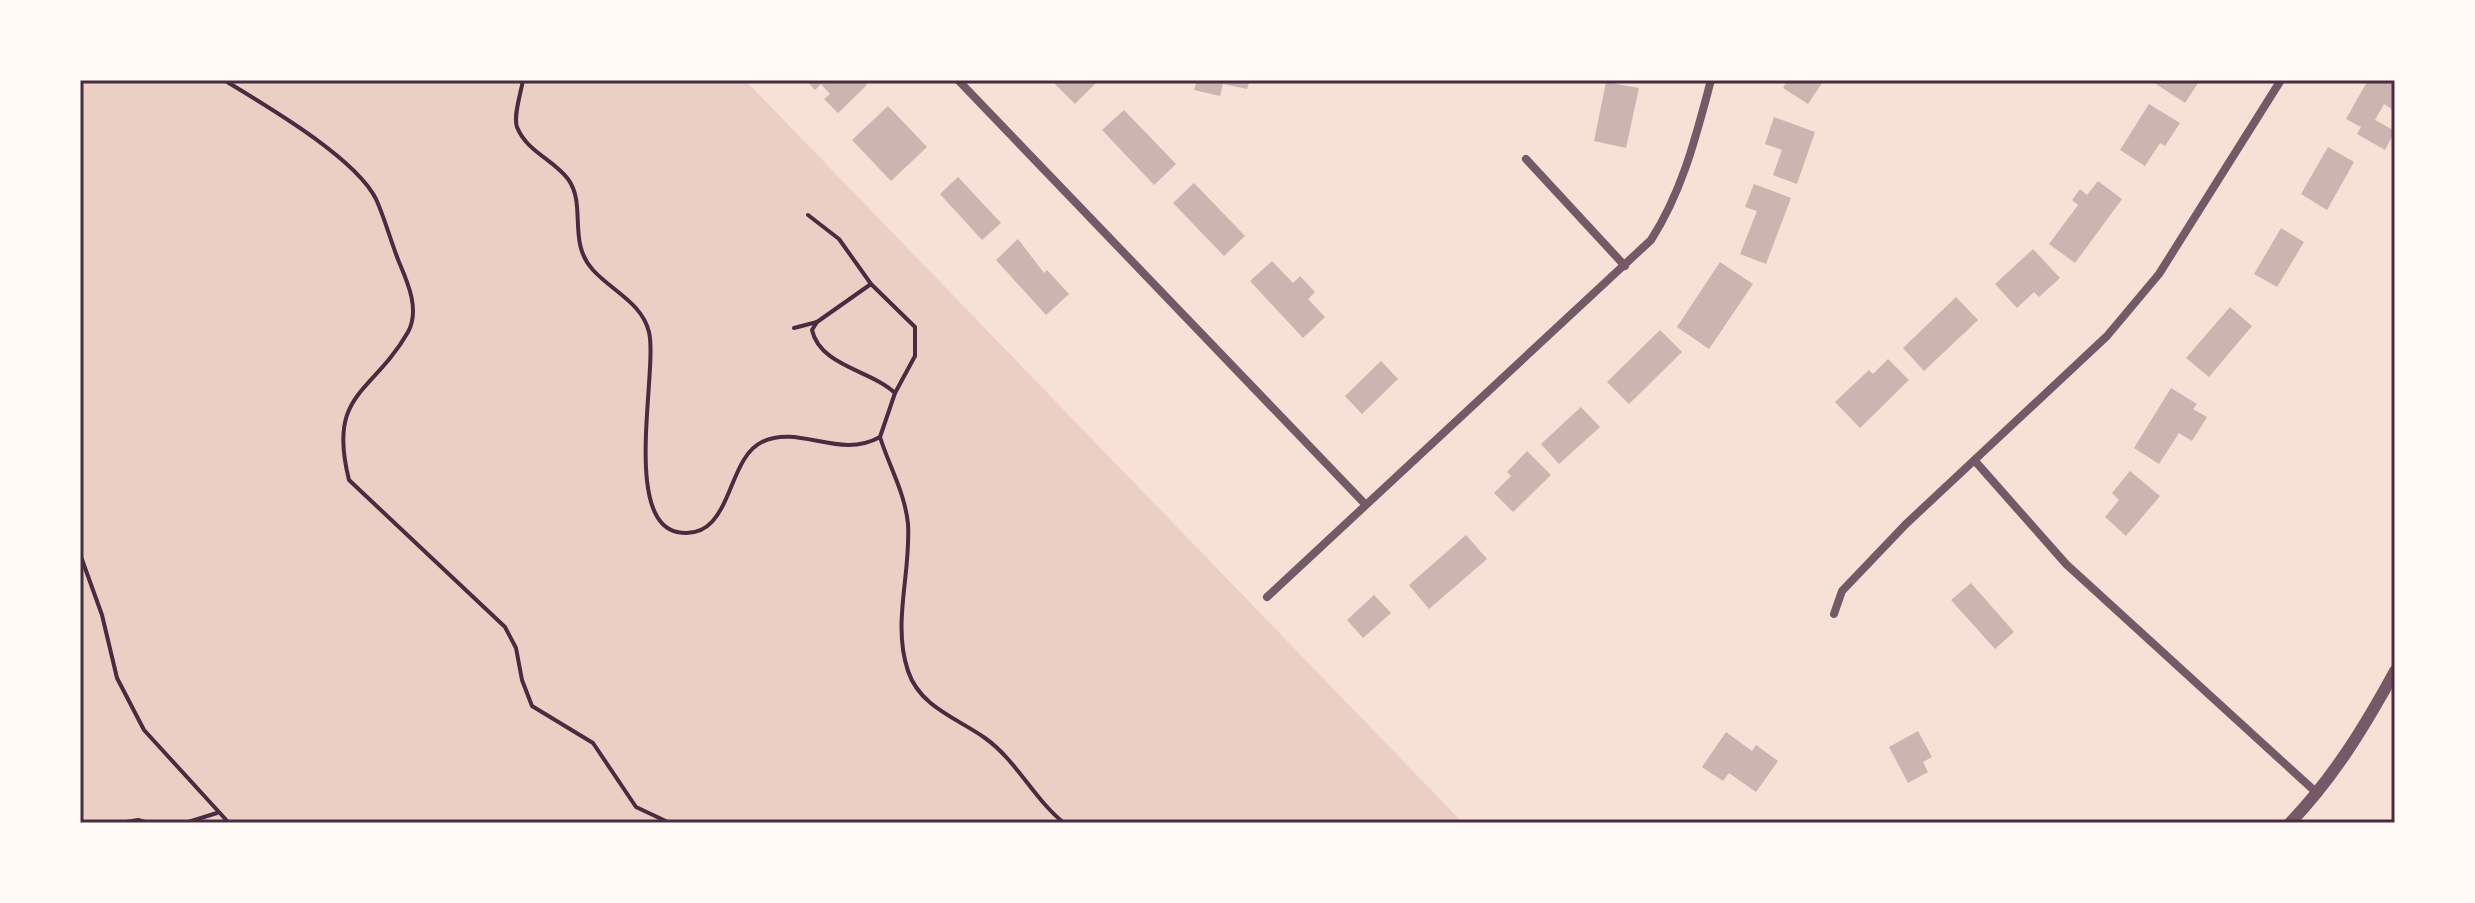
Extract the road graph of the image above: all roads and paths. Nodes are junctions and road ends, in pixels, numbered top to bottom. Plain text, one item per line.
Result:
1 (224, 80) edge
2 (523, 80) edge
3 (958, 80) edge
4 (1711, 80) edge
5 (2281, 80) edge
6 (1526, 159) dead end
7 (808, 215) dead end
8 (1625, 266) junction
9 (871, 284) junction
10 (817, 322) junction
11 (794, 328) dead end
12 (895, 393) junction
13 (880, 437) junction
14 (1975, 461) junction
15 (1365, 504) junction
16 (80, 554) edge
17 (1267, 597) dead end
18 (1834, 614) dead end
19 (2395, 671) edge
20 (2318, 794) junction
21 (218, 813) junction
22 (120, 823) edge
23 (149, 823) edge
24 (185, 823) edge
25 (229, 823) edge
26 (670, 823) edge
27 (1064, 823) edge
28 (2290, 823) edge

1 - 26 path
2 - 13 path
3 - 15 street
4 - 8 street
5 - 14 street
6 - 8 street
7 - 9 path
8 - 15 street
9 - 10 path
9 - 12 path
10 - 11 path
10 - 12 path
12 - 13 path
13 - 27 path
14 - 18 street
14 - 20 street
15 - 17 street
16 - 21 path
19 - 20 street
20 - 28 street
21 - 24 path
21 - 25 path
22 - 23 path

